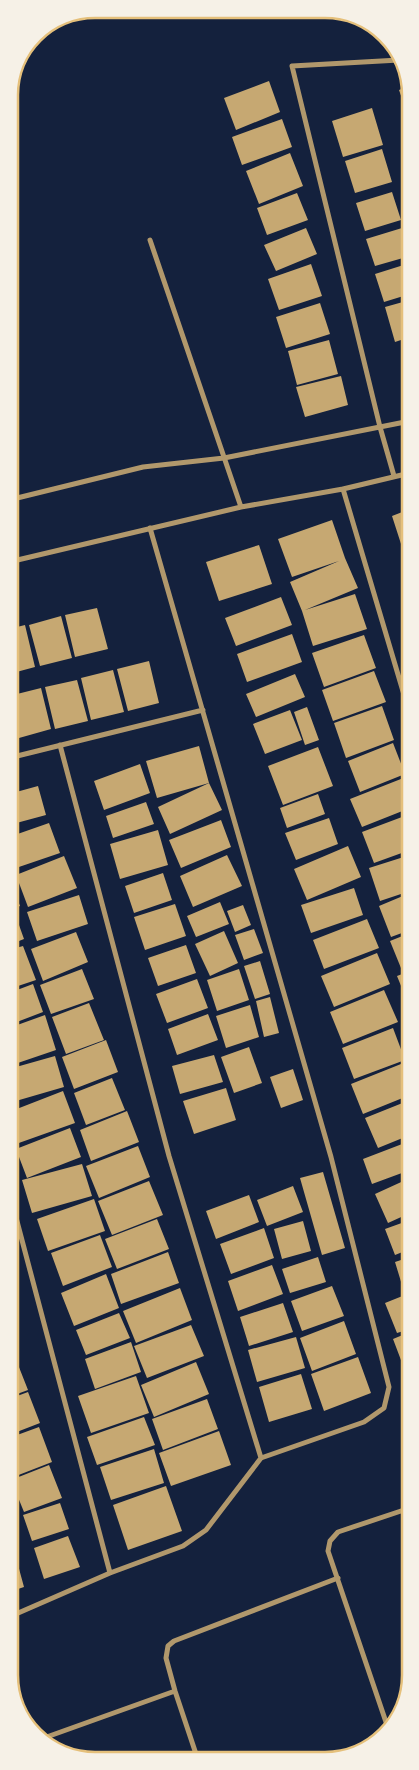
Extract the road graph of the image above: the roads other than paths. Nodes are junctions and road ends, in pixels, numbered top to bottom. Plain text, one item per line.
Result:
1 (394, 60) edge
2 (150, 240) dead end
3 (402, 423) edge
4 (380, 427) junction
5 (224, 458) junction
6 (402, 475) edge
7 (394, 476) junction
8 (343, 489) junction
9 (18, 498) edge
10 (241, 507) junction
11 (150, 528) junction
12 (18, 560) edge
13 (402, 687) edge
14 (203, 710) junction
15 (60, 745) junction
16 (18, 756) edge
17 (18, 1227) edge
18 (261, 1458) junction
19 (401, 1511) edge
20 (110, 1573) junction
21 (338, 1578) junction
22 (18, 1613) edge
23 (175, 1691) junction
24 (386, 1721) edge
25 (48, 1736) edge
26 (195, 1752) edge

1 - 4 street
2 - 5 street
3 - 4 street
4 - 5 street
4 - 7 street
5 - 9 street
5 - 10 street
6 - 7 street
7 - 8 street
8 - 10 street
8 - 13 street
10 - 11 street
11 - 12 street
11 - 14 street
14 - 15 street
14 - 18 street
15 - 16 street
15 - 18 street
17 - 20 street
18 - 20 street
19 - 21 street
20 - 22 street
21 - 23 street
21 - 24 street
23 - 25 street
23 - 26 street

